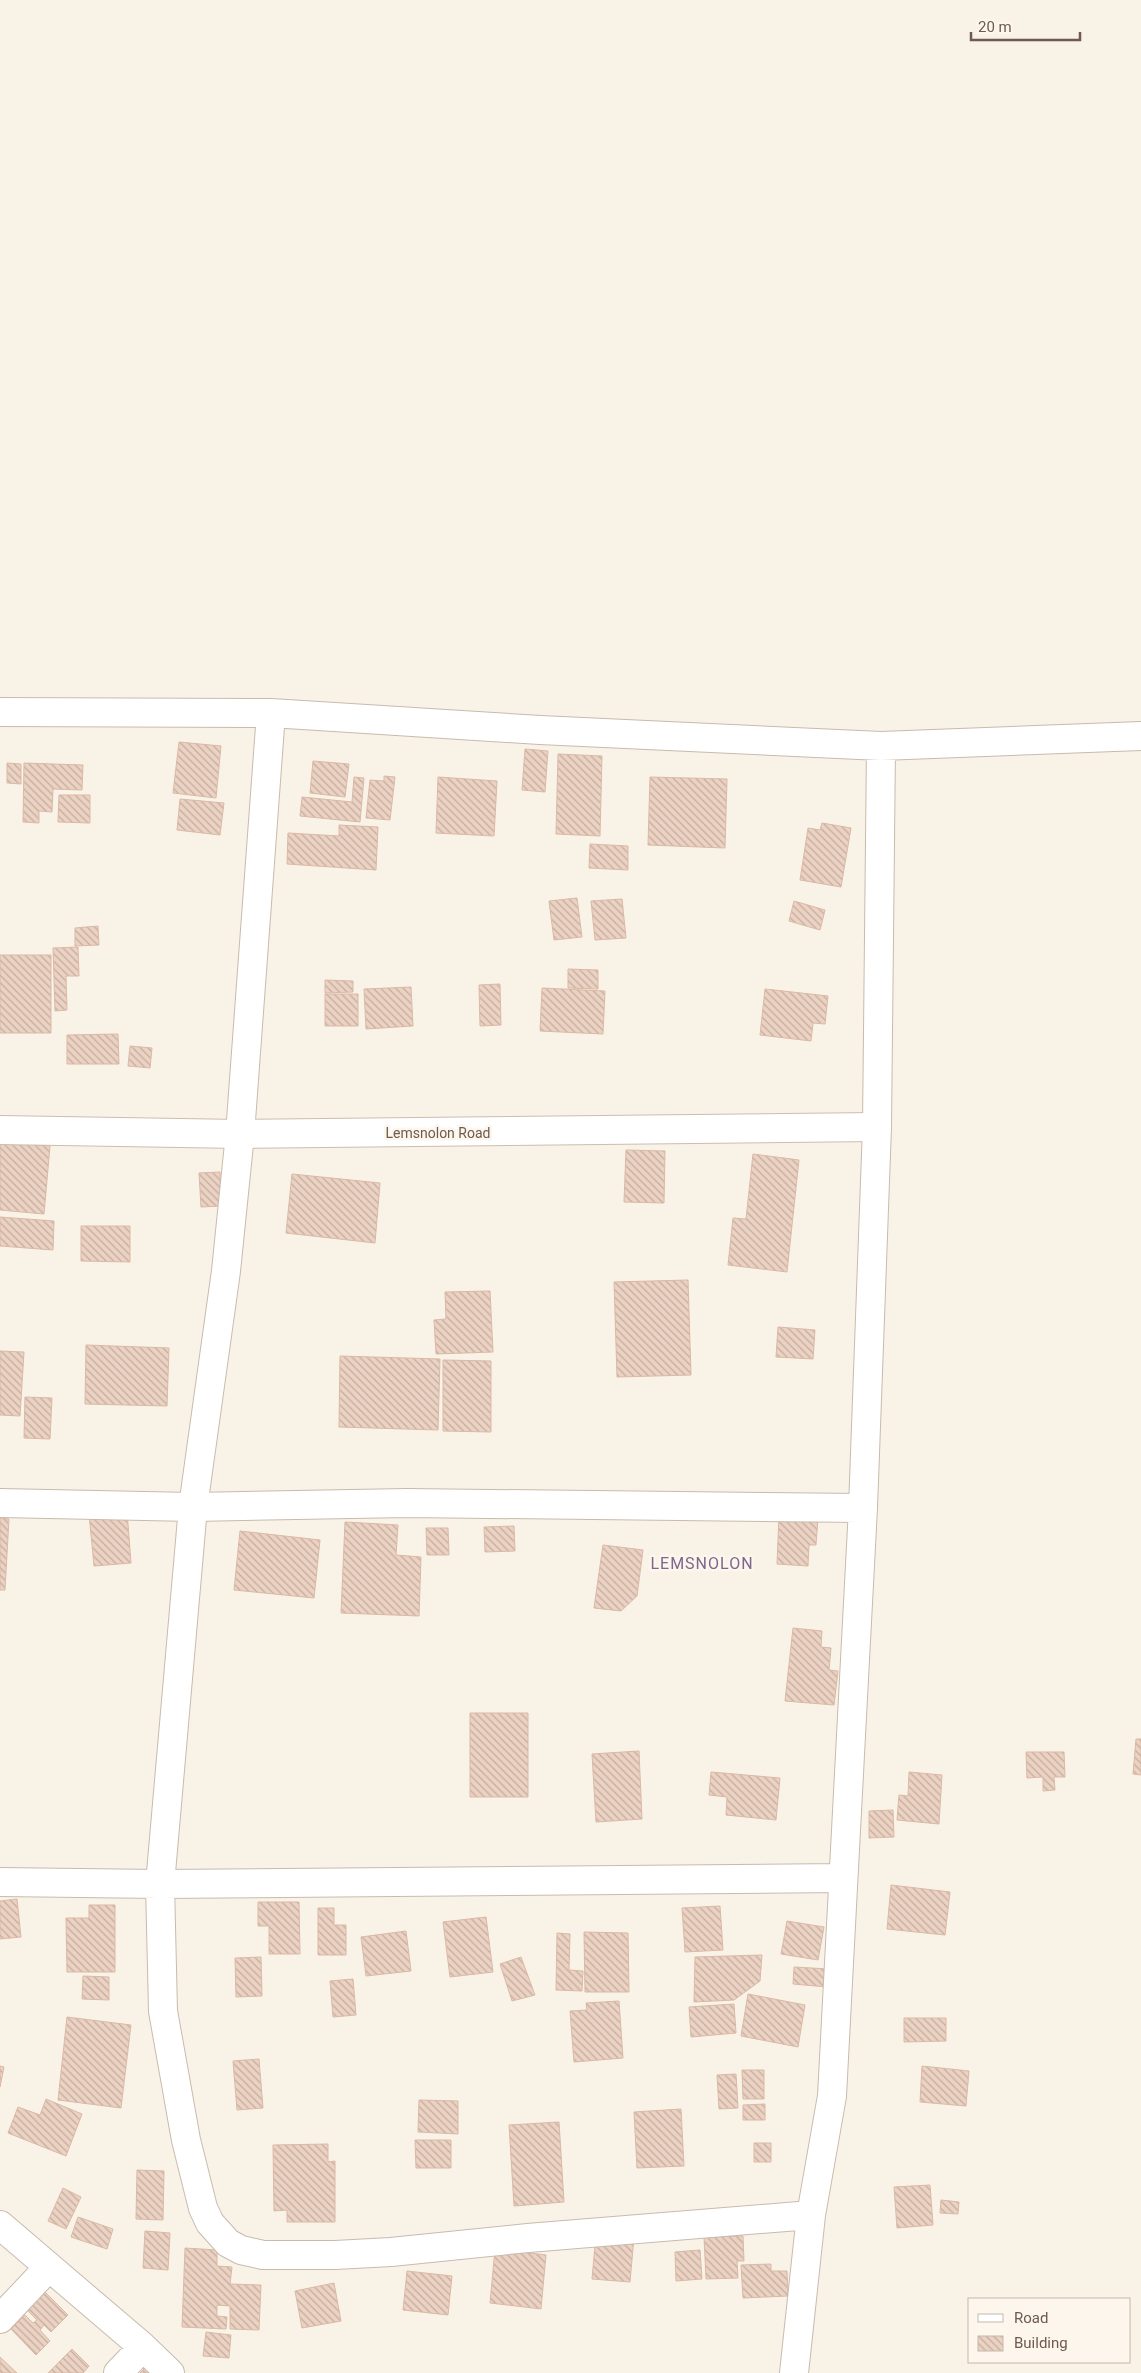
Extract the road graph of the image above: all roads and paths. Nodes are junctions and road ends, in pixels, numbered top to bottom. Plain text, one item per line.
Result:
1 (0, 712) edge
2 (271, 713) junction
3 (1141, 736) edge
4 (881, 746) junction
5 (877, 1127) junction
6 (0, 1130) edge
7 (240, 1134) junction
8 (0, 1503) edge
9 (193, 1508) junction
10 (863, 1508) junction
11 (842, 1878) junction
12 (0, 1882) edge
13 (160, 1884) junction
14 (811, 2215) junction
15 (0, 2225) edge
16 (48, 2268) junction
17 (0, 2319) edge
18 (143, 2347) junction
19 (118, 2373) edge
20 (170, 2373) edge
21 (794, 2373) edge

1 - 2 street
2 - 4 street
2 - 7 street
3 - 4 street
4 - 5 street
5 - 7 street, Lemsnolon Road
5 - 10 street
6 - 7 street, Lemsnolon Road
7 - 9 street
8 - 9 street
9 - 10 street
9 - 13 street
10 - 11 street
11 - 13 street
11 - 14 street
12 - 13 street
13 - 14 street
14 - 21 street
15 - 16 street
16 - 17 street
16 - 18 street
18 - 19 street
18 - 20 street

